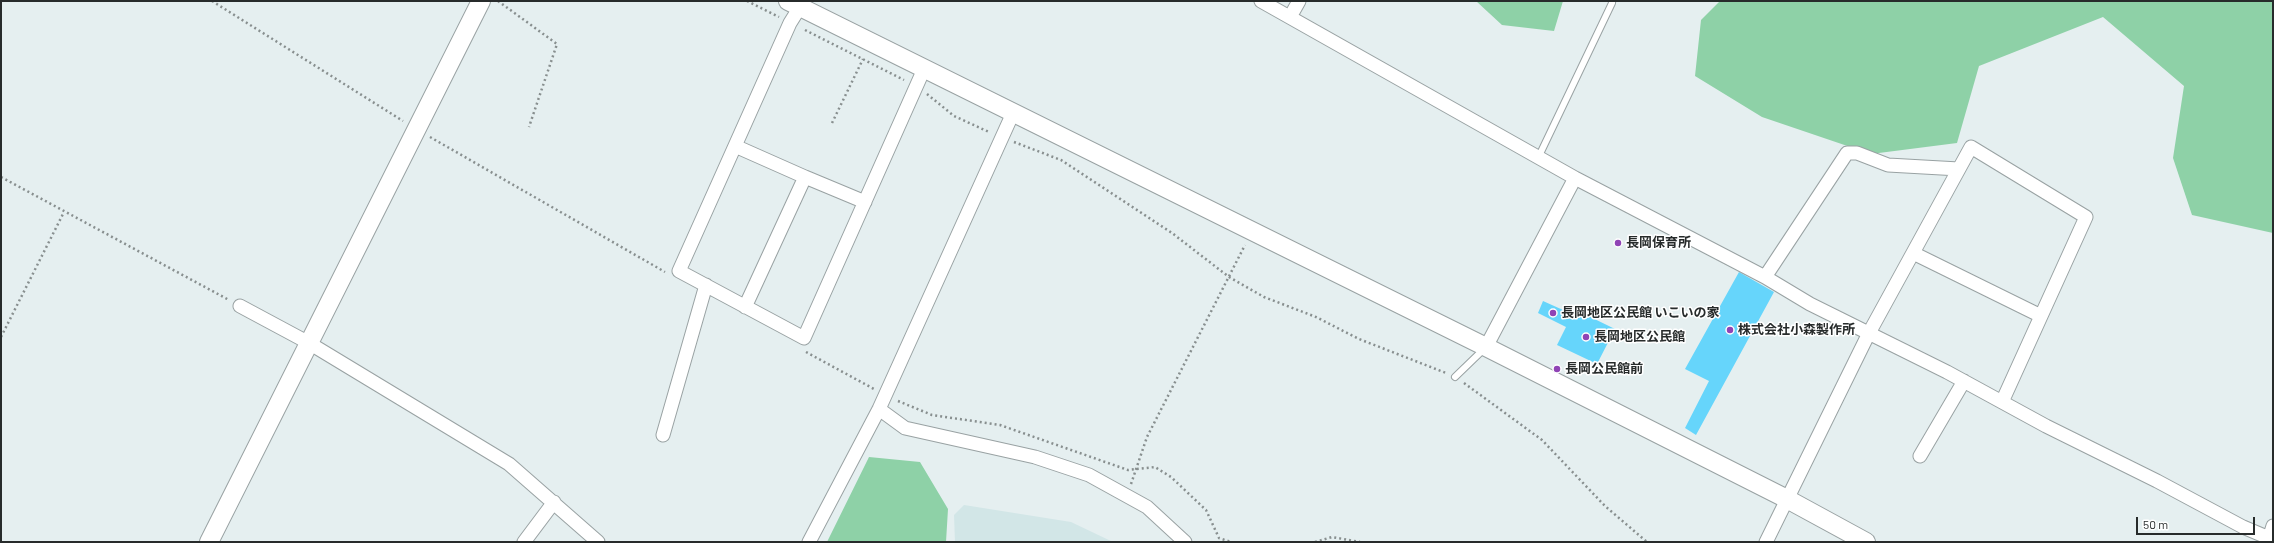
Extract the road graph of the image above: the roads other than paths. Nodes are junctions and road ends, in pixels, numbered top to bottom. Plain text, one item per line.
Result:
1 (481, 1) edge
2 (1261, 1) edge
3 (1299, 1) edge
4 (1612, 3) dead end
5 (794, 4) edge
6 (1290, 17) junction
7 (924, 69) junction
8 (1013, 113) junction
9 (735, 146) junction
10 (1539, 156) junction
11 (1959, 169) junction
12 (805, 176) junction
13 (1576, 178) junction
14 (865, 202) junction
15 (1913, 253) junction
16 (1765, 276) junction
17 (706, 285) junction
18 (240, 306) road end
19 (745, 307) junction
20 (2041, 316) junction
21 (1869, 333) junction
22 (309, 343) junction
23 (1486, 347) junction
24 (1455, 377) road end
25 (1964, 382) junction
26 (2002, 402) junction
27 (879, 409) junction
28 (664, 435) dead end
29 (1920, 456) dead end
30 (1787, 500) junction
31 (554, 502) junction
32 (2270, 535) edge
33 (210, 542) edge
34 (524, 542) edge
35 (598, 542) edge
36 (809, 542) edge
37 (1185, 542) edge
38 (1766, 542) edge
39 (1866, 542) edge

1 - 22 street
2 - 6 street
3 - 6 street
4 - 10 lane
5 - 7 street
5 - 9 street
6 - 10 street
7 - 8 street
7 - 14 street
8 - 23 street
8 - 27 street
9 - 12 street
9 - 17 street
10 - 13 street
11 - 15 street
11 - 16 street
11 - 20 street
12 - 14 street
12 - 19 street
13 - 16 street
13 - 23 street
14 - 19 street
15 - 20 street
15 - 21 street
16 - 21 street
17 - 19 street
17 - 28 street
18 - 22 street
20 - 26 street
21 - 25 street
21 - 30 street
22 - 31 street
22 - 33 street
23 - 24 lane
23 - 30 street
25 - 26 street
25 - 29 street
26 - 32 street
27 - 36 street
27 - 37 street
30 - 38 street
30 - 39 street
31 - 34 street
31 - 35 street

